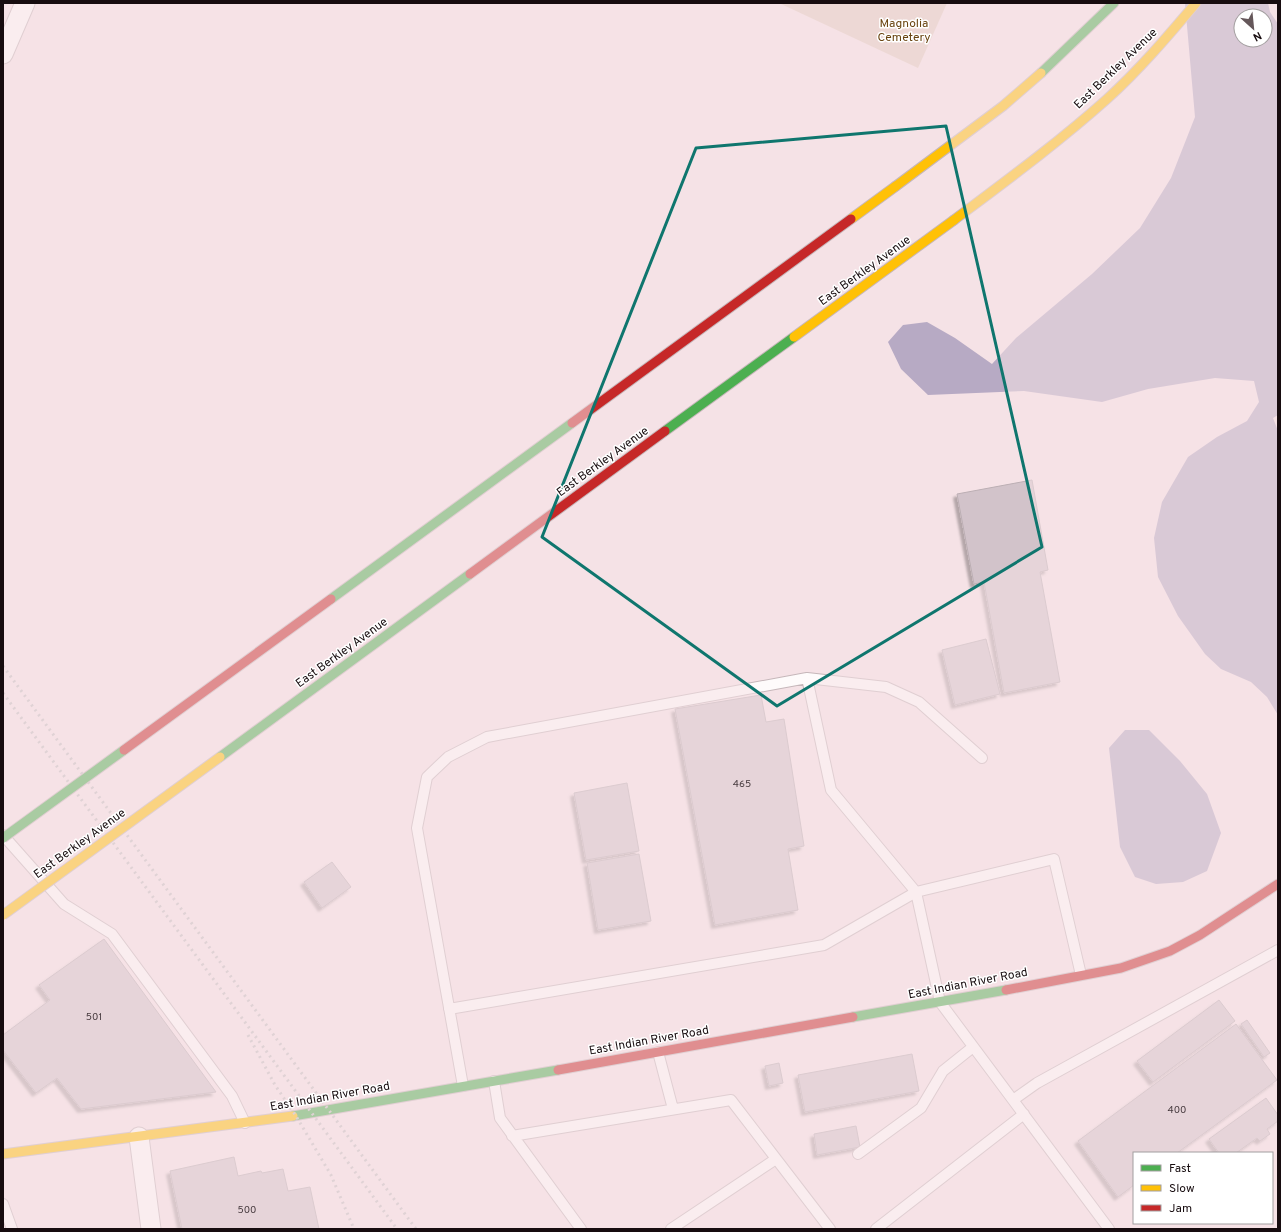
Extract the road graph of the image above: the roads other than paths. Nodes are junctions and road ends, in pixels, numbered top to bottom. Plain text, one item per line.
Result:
1 (25, 3) edge
2 (1114, 3) edge
3 (1196, 3) edge
4 (3, 54) edge
5 (806, 678) junction
6 (982, 758) dead end
7 (3, 835) edge
8 (3, 838) edge
9 (1278, 884) edge
10 (916, 892) junction
11 (3, 915) edge
12 (1278, 950) edge
13 (1081, 975) junction
14 (940, 1002) junction
15 (449, 1009) junction
16 (973, 1047) junction
17 (658, 1052) junction
18 (494, 1081) junction
19 (464, 1086) junction
20 (1013, 1100) junction
21 (673, 1108) junction
22 (1024, 1114) junction
23 (245, 1123) junction
24 (512, 1136) junction
25 (139, 1137) junction
26 (3, 1154) edge
27 (858, 1154) dead end
28 (776, 1159) junction
29 (3, 1204) edge
30 (12, 1229) edge
31 (152, 1229) edge
32 (581, 1229) edge
33 (671, 1229) edge
34 (830, 1229) edge
35 (876, 1229) edge
36 (1109, 1229) edge

1 - 4 street
2 - 8 main road, bridge
3 - 11 main road, East Berkley Avenue, bridge
5 - 6 lane
5 - 10 lane
5 - 15 lane
7 - 23 lane
9 - 13 main road, East Indian River Road
10 - 13 lane
10 - 14 lane
10 - 15 lane
12 - 20 lane
13 - 14 main road, East Indian River Road
14 - 16 lane
14 - 17 main road, East Indian River Road
15 - 19 lane
16 - 20 lane
16 - 27 lane
17 - 18 main road, East Indian River Road
17 - 21 lane
18 - 19 main road, East Indian River Road
18 - 24 lane
19 - 23 main road, East Indian River Road
20 - 22 lane
21 - 24 lane
21 - 28 lane
22 - 35 lane
22 - 36 lane
23 - 25 main road, East Indian River Road
24 - 32 lane
25 - 26 main road, East Indian River Road
25 - 31 street
28 - 33 lane
28 - 34 lane
29 - 30 lane

